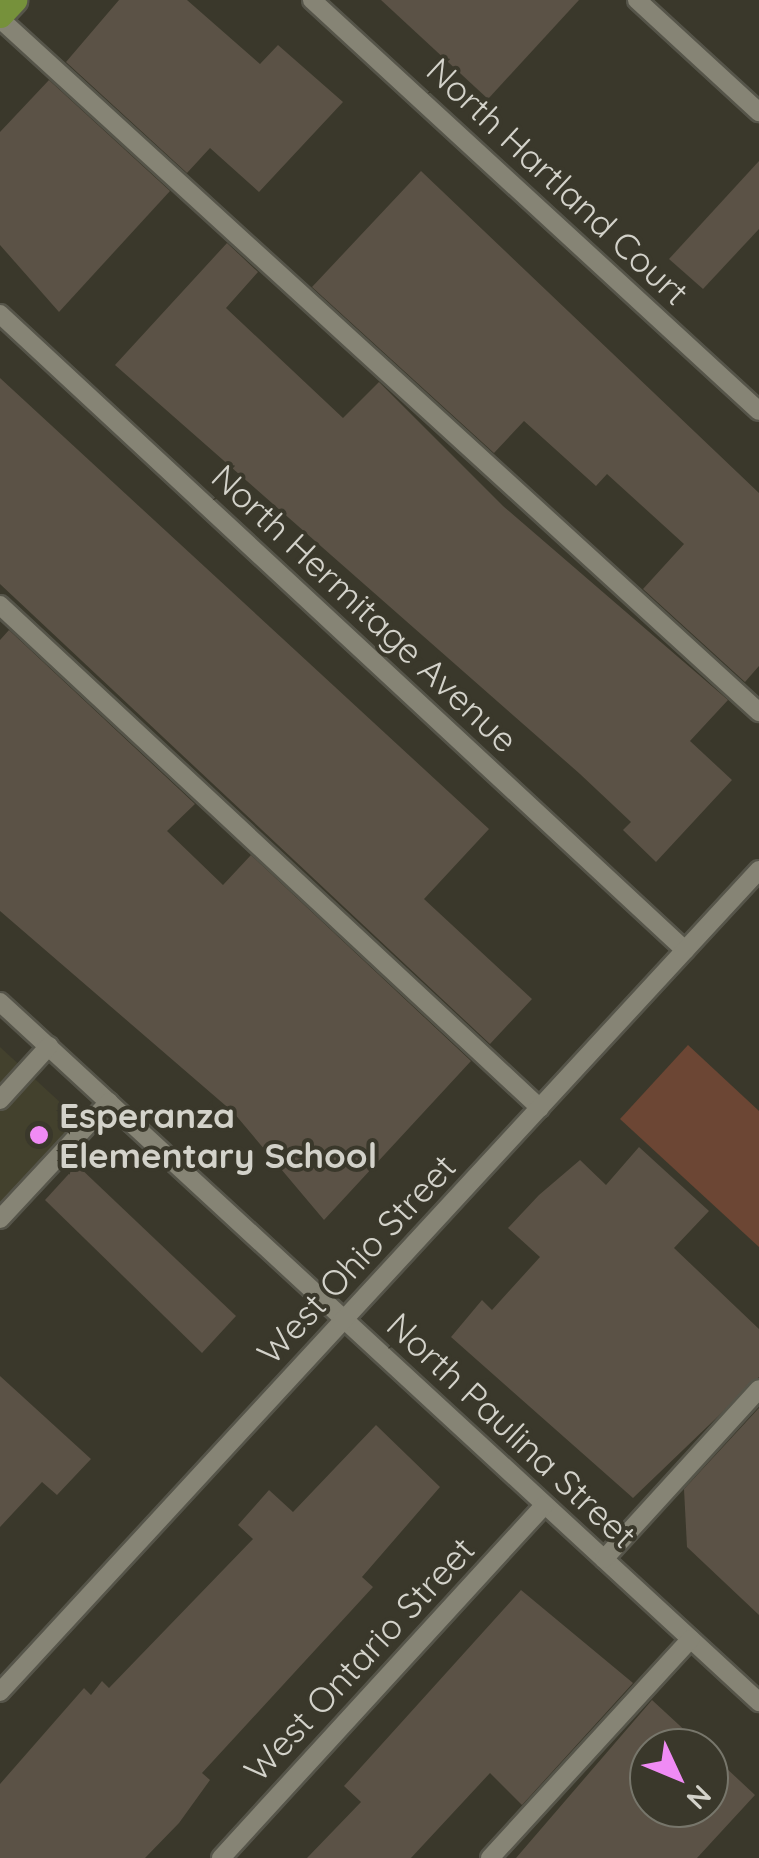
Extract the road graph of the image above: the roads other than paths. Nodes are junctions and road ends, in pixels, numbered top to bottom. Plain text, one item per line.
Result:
1 (14, 0) edge
2 (312, 0) edge
3 (636, 0) edge
4 (0, 17) edge
5 (759, 112) edge
6 (0, 314) edge
7 (759, 411) edge
8 (0, 606) edge
9 (759, 712) edge
10 (759, 870) edge
11 (685, 950) junction
12 (0, 1002) edge
13 (49, 1046) junction
14 (0, 1100) edge
15 (109, 1102) junction
16 (540, 1108) junction
17 (0, 1219) edge
18 (344, 1320) junction
19 (759, 1389) edge
20 (545, 1504) junction
21 (604, 1559) junction
22 (692, 1639) junction
23 (0, 1692) edge
24 (759, 1702) edge
25 (222, 1858) edge
26 (490, 1858) edge

1 - 4 main road
2 - 7 street, North Hartland Court
3 - 5 street
4 - 9 street
6 - 11 street, North Hermitage Avenue
8 - 16 street
10 - 11 street, West Ohio Street
11 - 16 street, West Ohio Street
12 - 13 street, North Paulina Street
13 - 14 street
13 - 15 street, North Paulina Street
15 - 17 street
15 - 18 street, North Paulina Street
16 - 18 street, West Ohio Street
18 - 20 street, North Paulina Street
18 - 23 street, West Ohio Street
19 - 21 street
20 - 21 street, North Paulina Street
20 - 25 street, West Ontario Street
21 - 22 street, North Paulina Street
22 - 24 street, North Paulina Street
22 - 26 street

